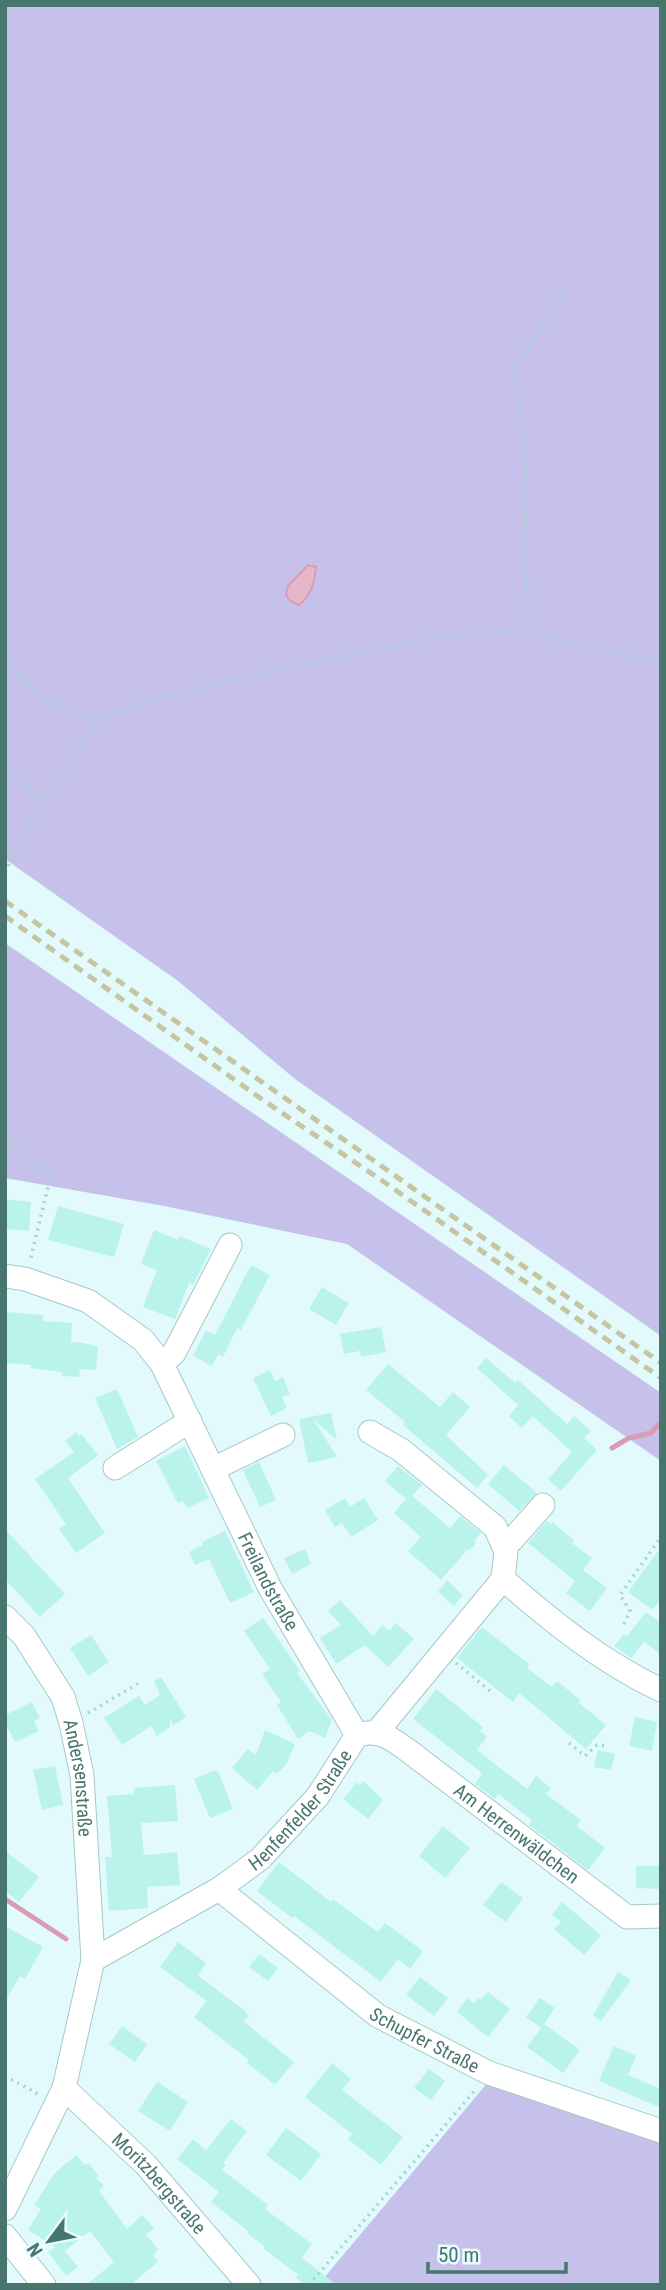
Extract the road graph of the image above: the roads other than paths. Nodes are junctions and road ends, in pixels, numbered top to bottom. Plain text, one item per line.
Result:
1 (230, 1245) dead end
2 (15, 1278) edge
3 (162, 1364) junction
4 (190, 1421) junction
5 (370, 1432) dead end
6 (283, 1435) dead end
7 (115, 1468) dead end
8 (213, 1469) junction
9 (543, 1505) dead end
10 (503, 1545) junction
11 (503, 1579) junction
12 (5, 1617) edge
13 (661, 1690) edge
14 (366, 1734) junction
15 (219, 1889) junction
16 (661, 1916) edge
17 (93, 1960) junction
18 (60, 2096) junction
19 (661, 2131) edge
20 (5, 2209) edge
21 (5, 2236) edge
22 (44, 2285) edge
23 (249, 2285) edge

1 - 3 street
2 - 3 street, Freilandstraße
3 - 4 street, Freilandstraße
4 - 7 street
4 - 8 street, Freilandstraße
5 - 10 street
6 - 8 street
8 - 14 street, Freilandstraße
9 - 10 street
10 - 11 street
11 - 13 street
11 - 14 street, Henfenfelder Straße
12 - 17 street, Andersenstraße
14 - 15 street, Henfenfelder Straße
14 - 16 street, Am Herrenwäldchen
15 - 17 street, Henfenfelder Straße
15 - 19 street, Schupfer Straße
17 - 18 street
18 - 20 street
18 - 23 street, Moritzbergstraße
21 - 22 street

